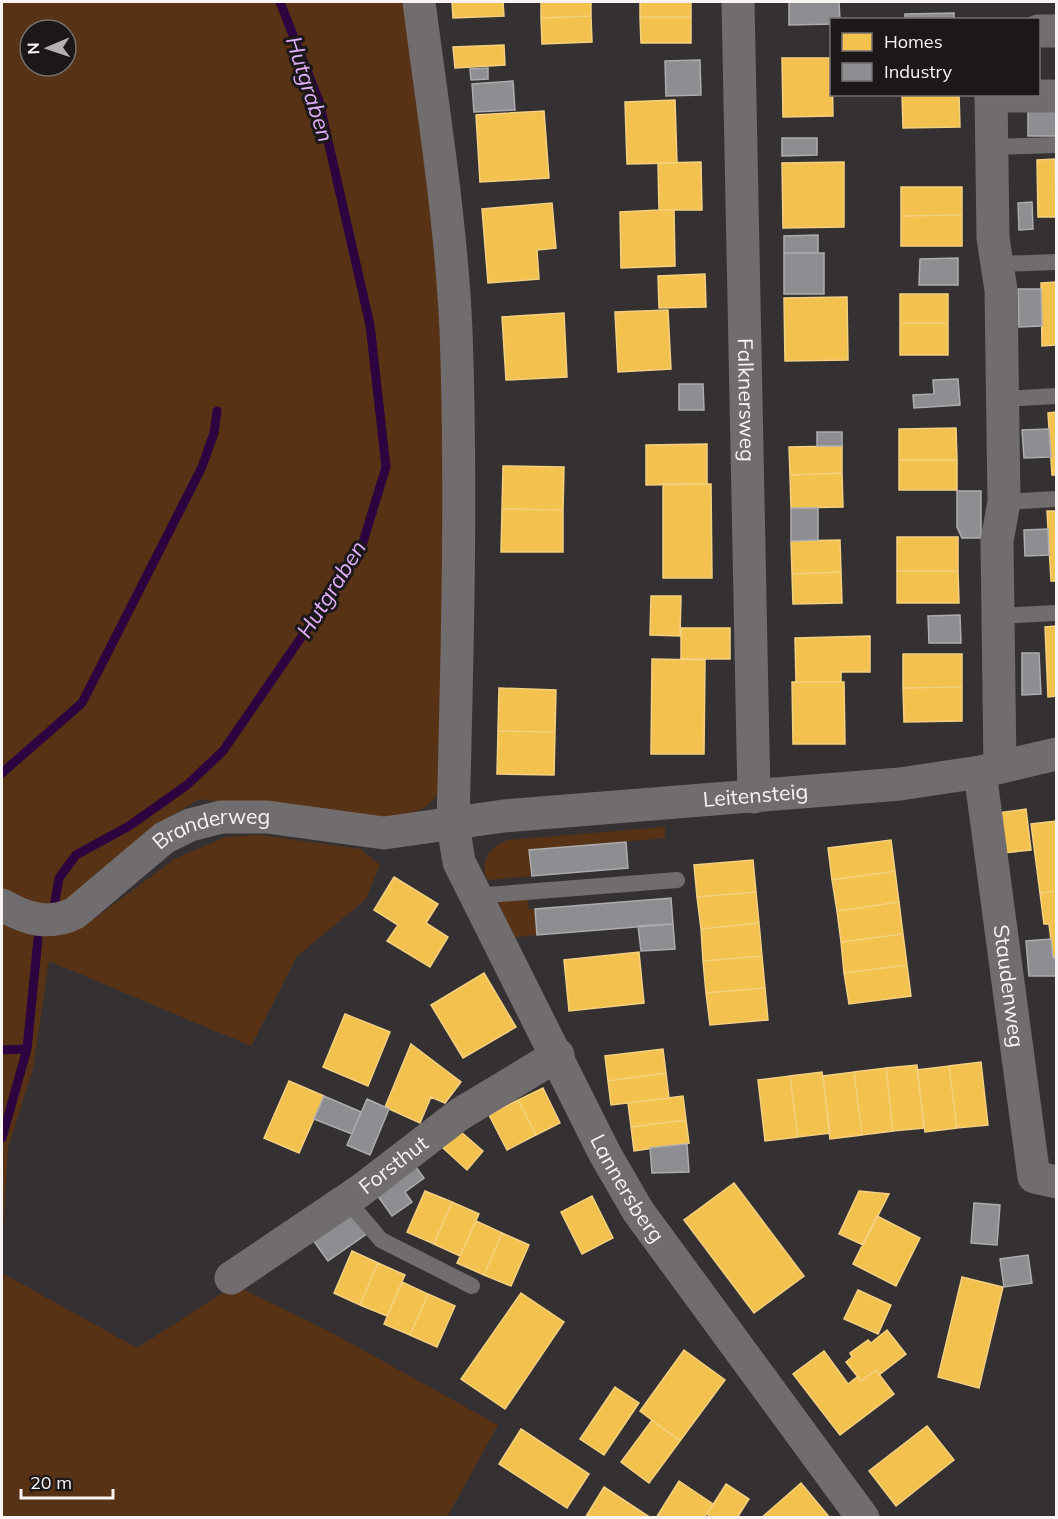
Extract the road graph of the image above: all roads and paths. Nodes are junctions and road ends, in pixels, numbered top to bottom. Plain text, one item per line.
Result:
1 (419, 2) edge
2 (738, 2) edge
3 (1040, 31) edge
4 (1056, 31) edge
5 (991, 96) edge
6 (1040, 96) edge
7 (1056, 96) edge
8 (1056, 145) edge
9 (991, 147) junction
10 (1056, 262) edge
11 (999, 264) junction
12 (1056, 396) edge
13 (1003, 399) junction
14 (1056, 499) edge
15 (1004, 502) junction
16 (1056, 613) edge
17 (998, 616) junction
18 (1056, 754) edge
19 (990, 769) junction
20 (754, 797) junction
21 (453, 825) junction
22 (676, 880) dead end
23 (475, 896) junction
24 (2, 905) edge
25 (558, 1056) junction
26 (1056, 1182) edge
27 (347, 1200) junction
28 (231, 1278) dead end
29 (472, 1286) dead end
30 (863, 1518) edge

1 - 21 street
2 - 20 street, Falknersweg
3 - 4 street
5 - 9 street
6 - 7 street
8 - 9 lane
9 - 11 street
10 - 11 lane
11 - 13 street
12 - 13 lane
13 - 15 street
14 - 15 lane
15 - 17 street
16 - 17 lane
17 - 19 street
18 - 19 street, Leitensteig
19 - 20 street, Leitensteig
19 - 26 street, Staudenweg
20 - 21 street, Leitensteig
21 - 23 street, Lannersberg
21 - 24 street, Branderweg
22 - 23 lane
23 - 25 street, Lannersberg
25 - 27 street, Forsthut
25 - 30 street, Lannersberg
27 - 28 street, Forsthut
27 - 29 lane

